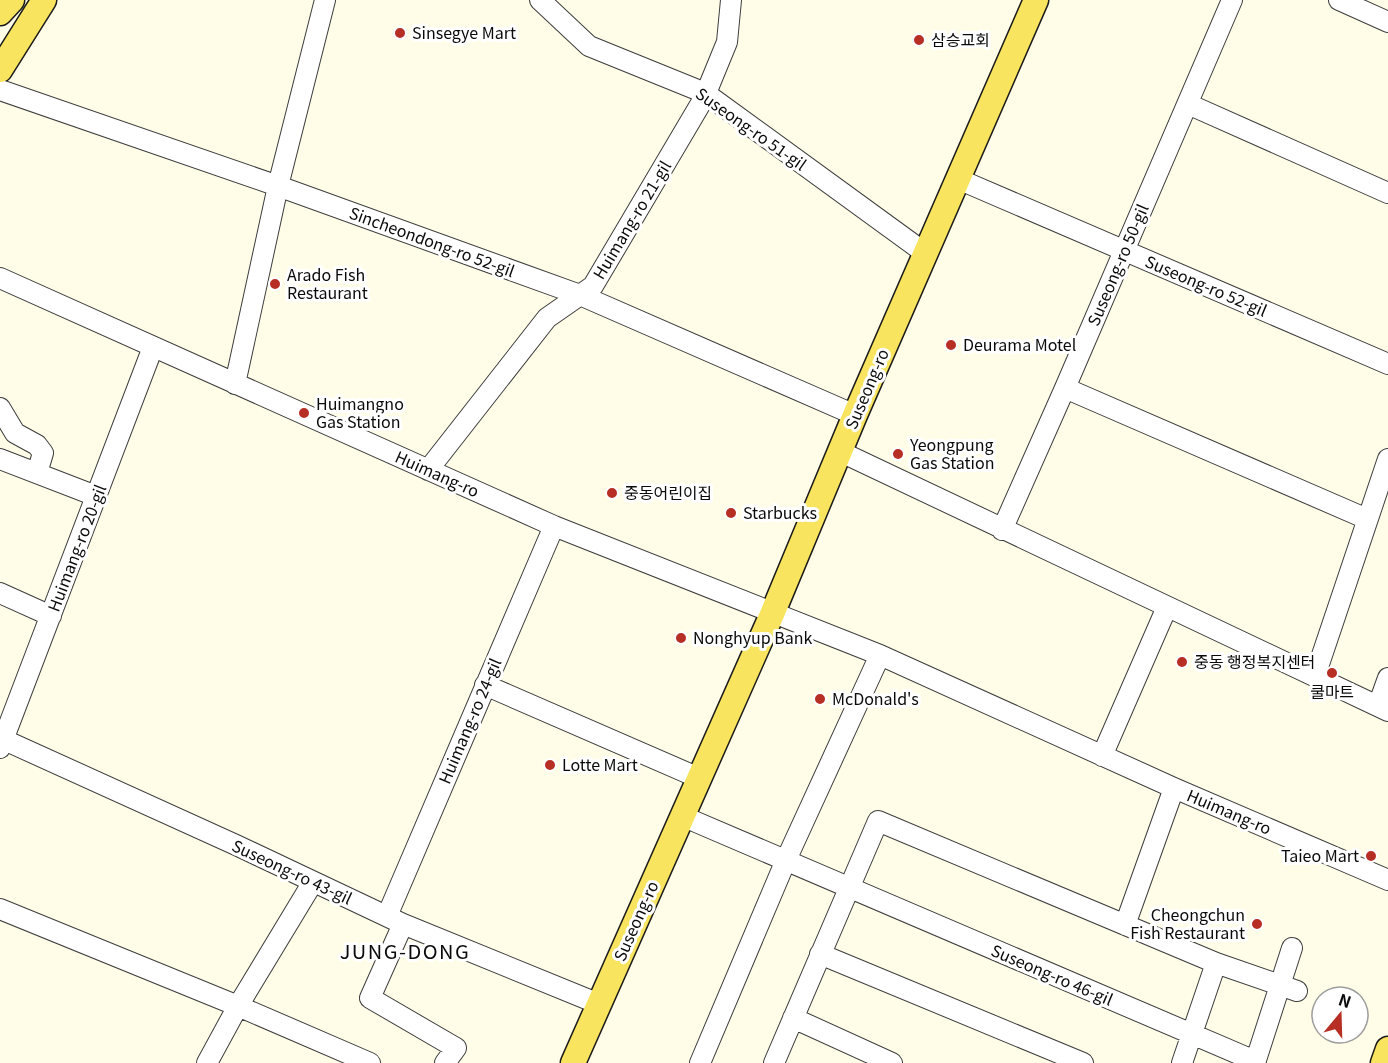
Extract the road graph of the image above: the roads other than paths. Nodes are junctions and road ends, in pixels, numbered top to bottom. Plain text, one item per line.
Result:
1 (12, 0) edge
2 (44, 0) edge
3 (325, 0) edge
4 (540, 0) edge
5 (731, 0) edge
6 (1036, 0) edge
7 (1232, 0) edge
8 (1339, 0) edge
9 (0, 13) edge
10 (1387, 20) edge
11 (0, 70) edge
12 (0, 90) edge
13 (705, 93) junction
14 (1188, 104) junction
15 (958, 179) junction
16 (278, 186) junction
17 (1388, 193) edge
18 (1124, 251) junction
19 (925, 254) junction
20 (0, 278) edge
21 (580, 295) junction
22 (153, 347) junction
23 (1388, 364) edge
24 (235, 384) junction
25 (1065, 388) junction
26 (0, 408) edge
27 (855, 415) junction
28 (841, 452) junction
29 (0, 459) edge
30 (1388, 459) edge
31 (428, 470) junction
32 (37, 473) junction
33 (96, 496) junction
34 (1367, 519) junction
35 (554, 526) junction
36 (1002, 530) junction
37 (0, 593) edge
38 (1167, 607) junction
39 (773, 612) junction
40 (51, 615) junction
41 (880, 655) junction
42 (1315, 676) junction
43 (1388, 678) edge
44 (485, 685) junction
45 (1383, 709) edge
46 (1, 742) edge
47 (1102, 756) junction
48 (699, 778) junction
49 (1174, 788) junction
50 (682, 816) junction
51 (786, 860) junction
52 (1388, 880) edge
53 (313, 882) junction
54 (849, 889) junction
55 (0, 909) edge
56 (395, 920) junction
57 (1125, 925) junction
58 (1292, 948) dead end
59 (820, 954) junction
60 (1216, 963) junction
61 (1288, 988) junction
62 (599, 1004) junction
63 (238, 1006) junction
64 (793, 1018) junction
65 (1192, 1034) junction
66 (1388, 1049) edge
67 (1255, 1062) edge
68 (207, 1063) edge
69 (370, 1063) edge
70 (444, 1063) edge
71 (573, 1063) edge
72 (700, 1063) edge
73 (774, 1063) edge
74 (892, 1063) edge
75 (1083, 1063) edge
76 (1182, 1063) edge
77 (1383, 1063) edge

1 - 9 main road
2 - 11 main road
3 - 16 street
4 - 13 street, Suseong-ro 51-gil
5 - 13 street, Huimang-ro 21-gil
6 - 15 main road, Suseong-ro
7 - 14 street, Suseong-ro 50-gil
8 - 10 street
12 - 16 street, Sincheondong-ro 52-gil
13 - 19 street, Suseong-ro 51-gil
13 - 21 street, Huimang-ro 21-gil
14 - 17 street
14 - 18 street, Suseong-ro 50-gil
15 - 18 street, Suseong-ro 52-gil
15 - 19 main road, Suseong-ro
16 - 21 street, Sincheondong-ro 52-gil
16 - 24 street
18 - 23 street, Suseong-ro 52-gil
18 - 25 street, Suseong-ro 50-gil
19 - 27 main road, Suseong-ro
20 - 22 street, Huimang-ro
21 - 27 street, Sincheondong-ro 52-gil
21 - 31 street, Huimang-ro 21-gil
22 - 24 street, Huimang-ro
22 - 33 street, Huimang-ro 20-gil
24 - 31 street, Huimang-ro
25 - 34 street
25 - 36 street, Suseong-ro 50-gil
26 - 32 street
27 - 28 main road, Suseong-ro
28 - 36 street
28 - 39 main road, Suseong-ro
29 - 32 street
30 - 34 street
31 - 35 street, Huimang-ro
32 - 33 street
33 - 40 street, Huimang-ro 20-gil
34 - 42 street
35 - 39 street, Huimang-ro
35 - 44 street, Huimang-ro 24-gil
36 - 38 street
37 - 40 street
38 - 42 street
38 - 47 street
39 - 41 street, Huimang-ro
39 - 48 main road, Suseong-ro
40 - 46 street, Huimang-ro 20-gil
41 - 47 street, Huimang-ro
41 - 51 street
42 - 45 street
43 - 45 street
44 - 48 street
44 - 56 street, Huimang-ro 24-gil
46 - 53 street, Suseong-ro 43-gil
47 - 49 street, Huimang-ro
48 - 50 main road, Suseong-ro
49 - 52 street, Huimang-ro
49 - 57 street
50 - 51 street, Suseong-ro 46-gil
50 - 62 main road, Suseong-ro
51 - 54 street, Suseong-ro 46-gil
51 - 72 street
53 - 56 street, Suseong-ro 43-gil
53 - 63 street
54 - 57 street
54 - 59 street
54 - 65 street, Suseong-ro 46-gil
55 - 63 street
56 - 62 street, Suseong-ro 43-gil
56 - 70 street
57 - 60 street
58 - 61 street
59 - 64 street
59 - 75 street
60 - 61 street
60 - 65 street
61 - 67 street
62 - 71 main road, Suseong-ro
63 - 68 street
63 - 69 street
64 - 73 street
64 - 74 street
65 - 67 street, Suseong-ro 46-gil
65 - 76 street
66 - 77 main road

